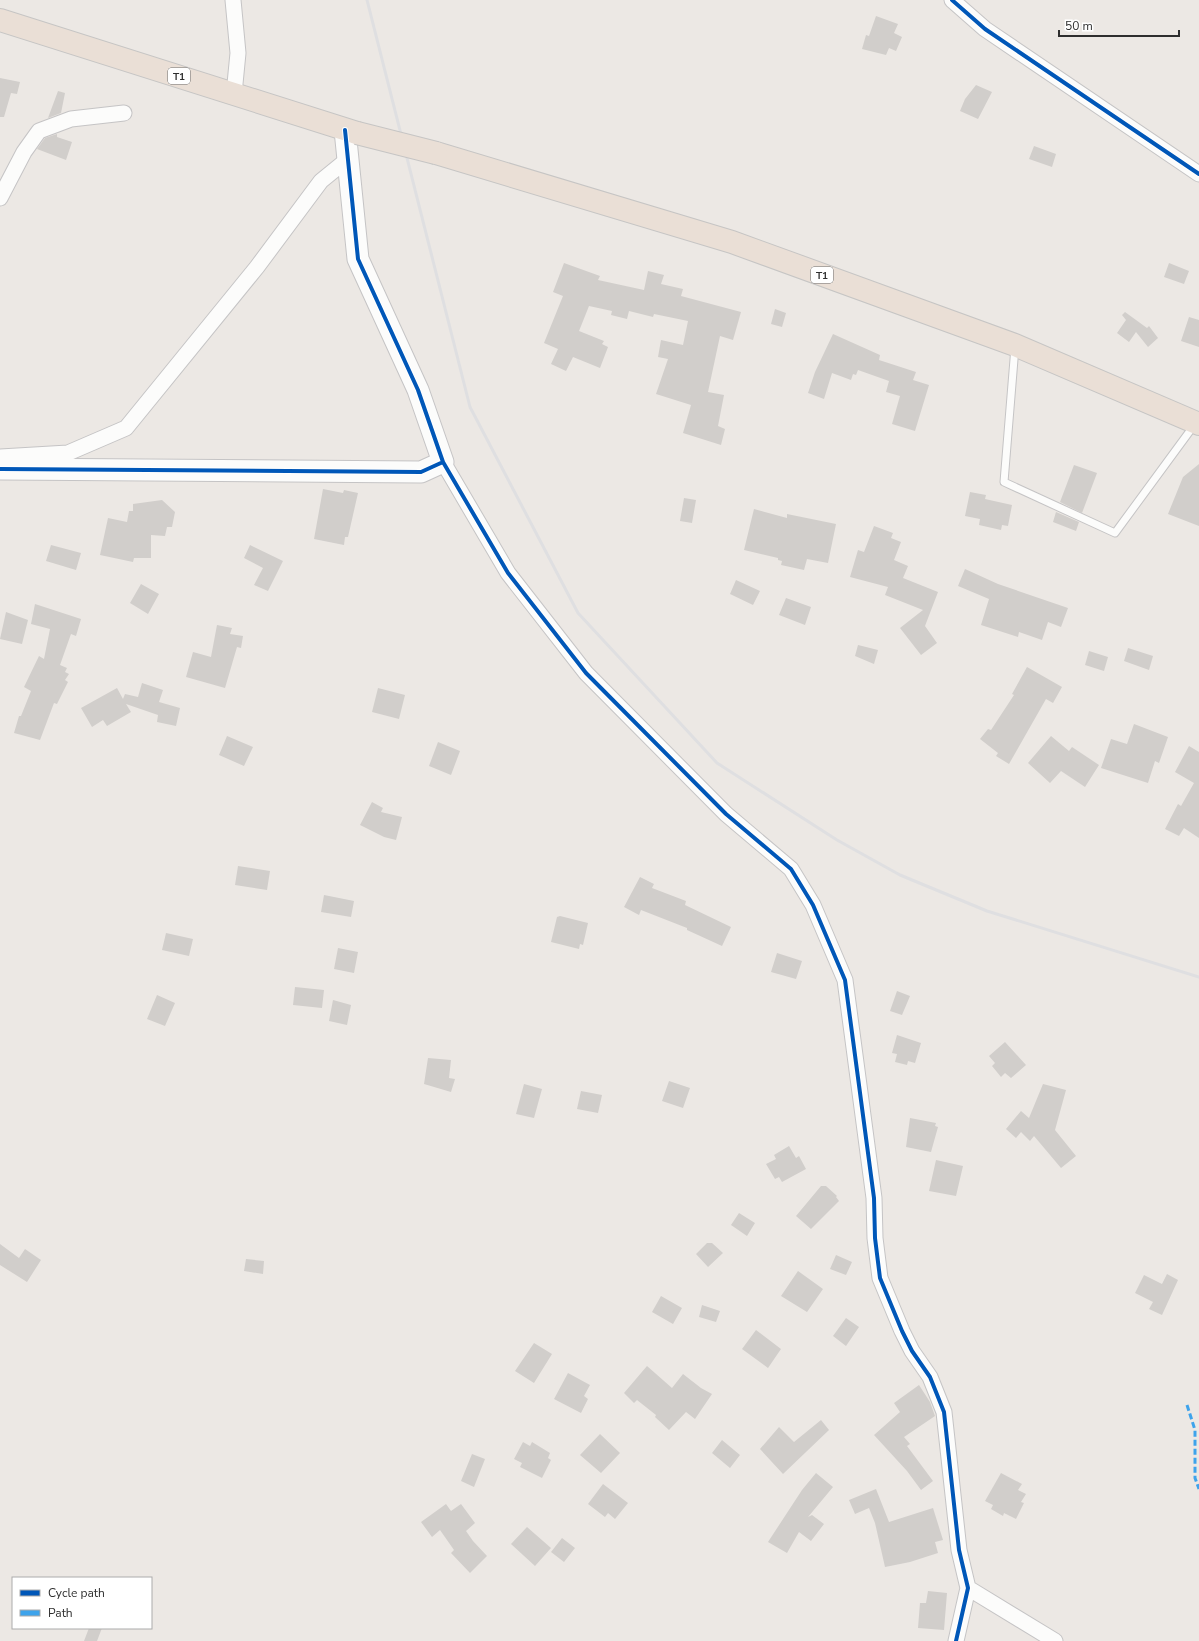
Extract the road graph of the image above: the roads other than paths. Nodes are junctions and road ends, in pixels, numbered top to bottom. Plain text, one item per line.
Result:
1 (233, 0) edge
2 (952, 0) edge
3 (0, 20) edge
4 (234, 94) junction
5 (124, 113) dead end
6 (351, 132) junction
7 (348, 159) junction
8 (1199, 174) edge
9 (0, 198) edge
10 (1015, 345) junction
11 (1198, 424) edge
12 (0, 457) edge
13 (443, 462) junction
14 (0, 469) edge
15 (968, 1588) junction
16 (956, 1641) edge
17 (1054, 1641) edge

1 - 4 street
2 - 8 street
3 - 4 highway, T1
4 - 6 highway, T1
5 - 9 street
6 - 7 street
6 - 10 highway, T1, bridge
7 - 12 street
7 - 13 street
10 - 11 highway, T1
10 - 11 lane
13 - 14 street
13 - 15 street
15 - 16 street
15 - 17 street

